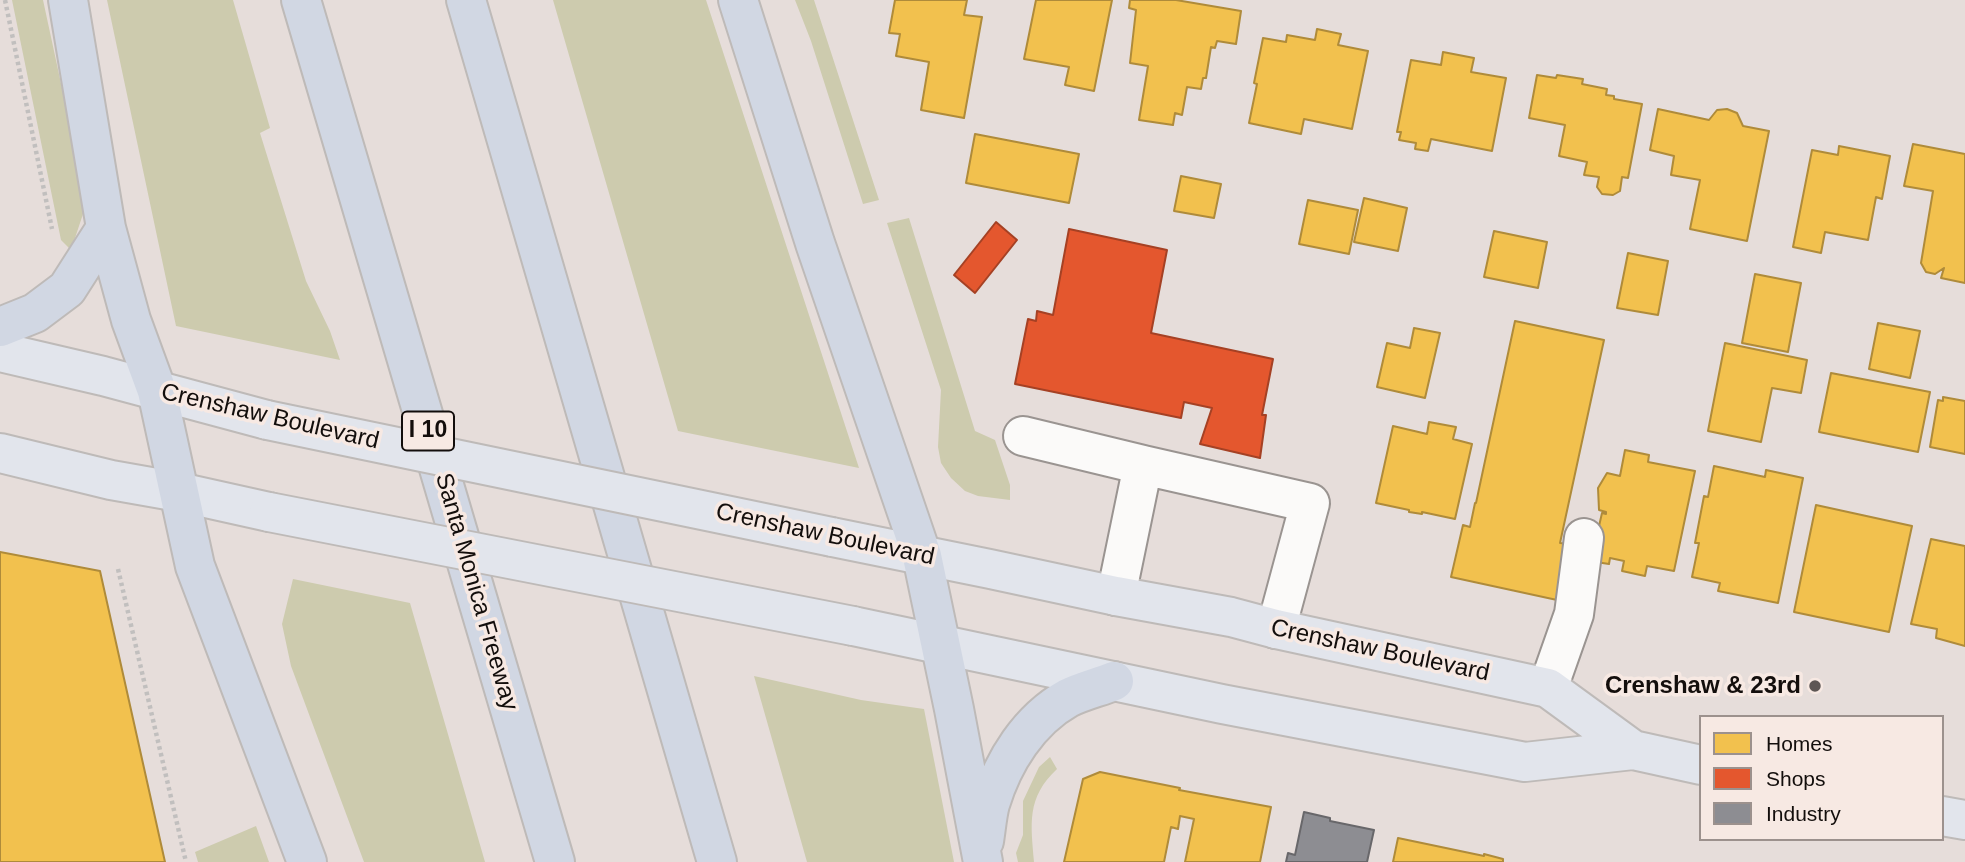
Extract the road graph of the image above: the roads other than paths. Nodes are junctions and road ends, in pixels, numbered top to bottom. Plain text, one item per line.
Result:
1 (68, 0) edge
2 (301, 0) edge
3 (466, 0) edge
4 (738, 0) edge
5 (106, 228) junction
6 (0, 327) edge
7 (0, 352) edge
8 (158, 391) junction
9 (1023, 436) dead end
10 (0, 453) edge
11 (1143, 465) junction
12 (179, 492) junction
13 (1584, 538) dead end
14 (922, 556) junction
15 (1116, 596) junction
16 (1276, 629) junction
17 (940, 644) junction
18 (1114, 681) junction
19 (1548, 688) junction
20 (1633, 750) junction
21 (1699, 765) edge
22 (1944, 816) edge
23 (1965, 820) edge
24 (982, 859) edge
25 (307, 862) edge
26 (555, 862) edge
27 (717, 862) edge

1 - 5 highway
2 - 26 highway, Santa Monica Freeway / I 10
3 - 27 highway
4 - 14 highway
5 - 6 highway
5 - 8 highway
7 - 8 main road, Crenshaw Boulevard
8 - 12 highway
8 - 14 main road, Crenshaw Boulevard, bridge
9 - 11 lane
10 - 12 main road, Crenshaw Boulevard
11 - 15 lane
11 - 16 lane
12 - 17 main road, Crenshaw Boulevard, bridge
12 - 25 highway
13 - 19 lane
14 - 15 main road, Crenshaw Boulevard
14 - 17 highway
15 - 16 main road, Crenshaw Boulevard
16 - 19 main road, Crenshaw Boulevard
17 - 18 main road, Crenshaw Boulevard
17 - 24 highway
18 - 20 main road, Crenshaw Boulevard
18 - 24 highway
19 - 20 main road, Crenshaw Boulevard
20 - 21 main road, Crenshaw Boulevard
22 - 23 main road

